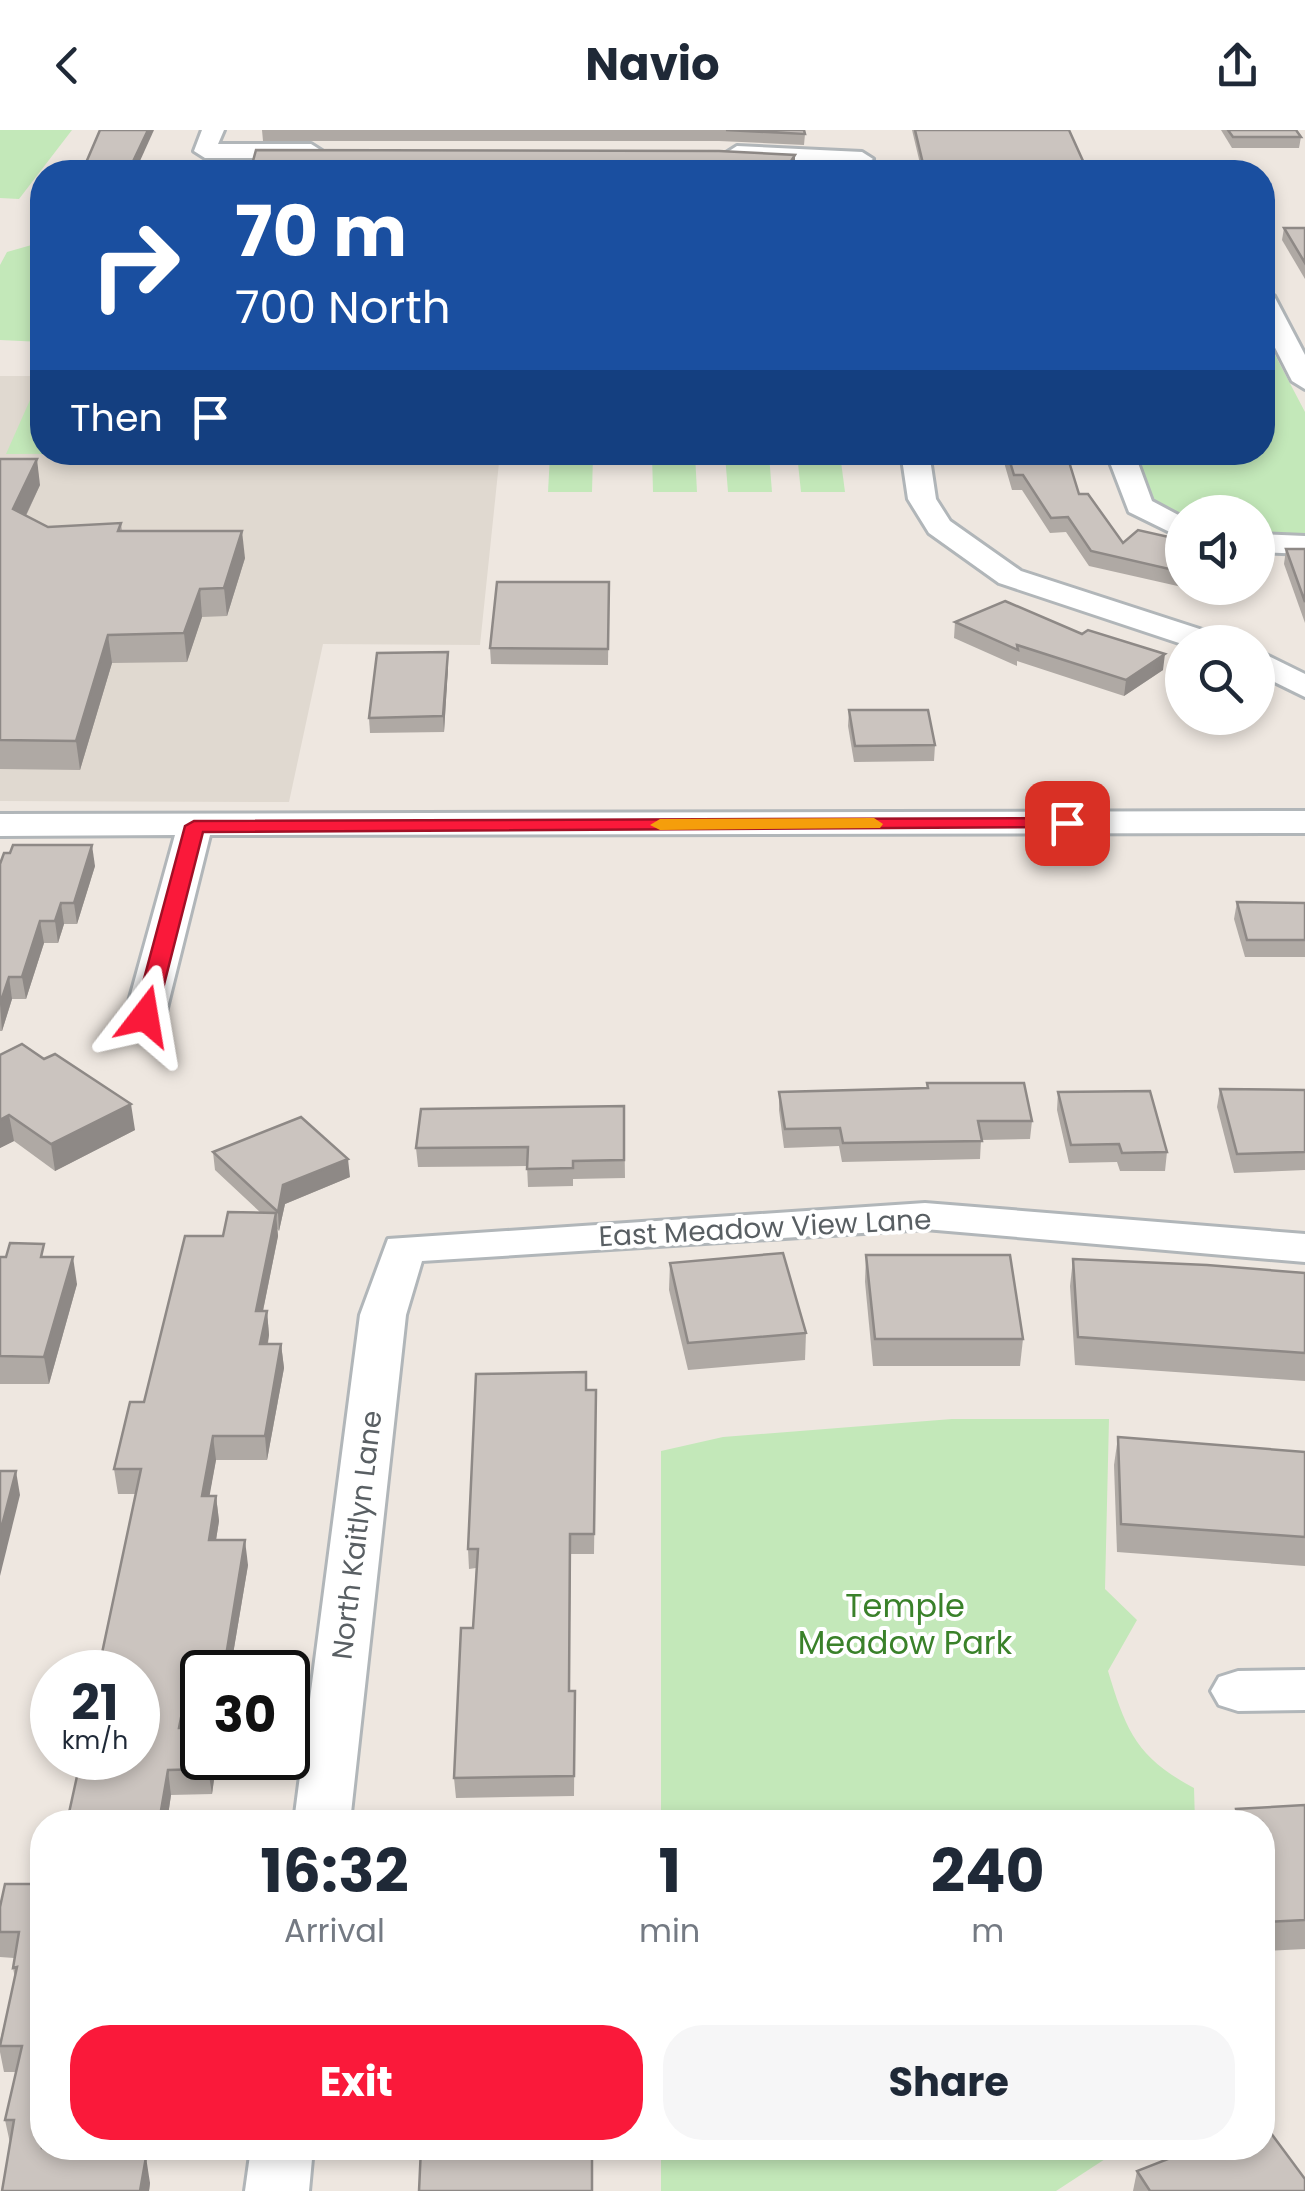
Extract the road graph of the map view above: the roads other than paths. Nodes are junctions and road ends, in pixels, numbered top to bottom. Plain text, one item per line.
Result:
1 (857, 130) edge
2 (209, 140) edge
3 (342, 151) edge
4 (718, 152) edge
5 (801, 160) edge
6 (863, 160) edge
7 (1275, 334) edge
8 (1305, 381) edge
9 (917, 465) edge
10 (1125, 465) edge
11 (1165, 520) edge
12 (1275, 544) edge
13 (1305, 545) edge
14 (1165, 628) edge
15 (1275, 671) edge
16 (1305, 688) edge
17 (1305, 822) edge
18 (0, 826) edge
19 (194, 826) junction
20 (145, 1016) dead end
21 (1305, 1248) edge
22 (404, 1250) joint
23 (1238, 1690) dead end
24 (1305, 1690) edge
25 (323, 1810) edge
26 (281, 2160) edge
27 (277, 2191) edge

1 - 6 street
2 - 3 street
4 - 5 street
7 - 8 street
9 - 14 street
10 - 11 street
12 - 13 street
15 - 16 street
17 - 19 street
18 - 19 street
19 - 20 street
21 - 22 street, East Meadow View Lane
22 - 25 street, North Kaitlyn Lane
23 - 24 street
26 - 27 street

